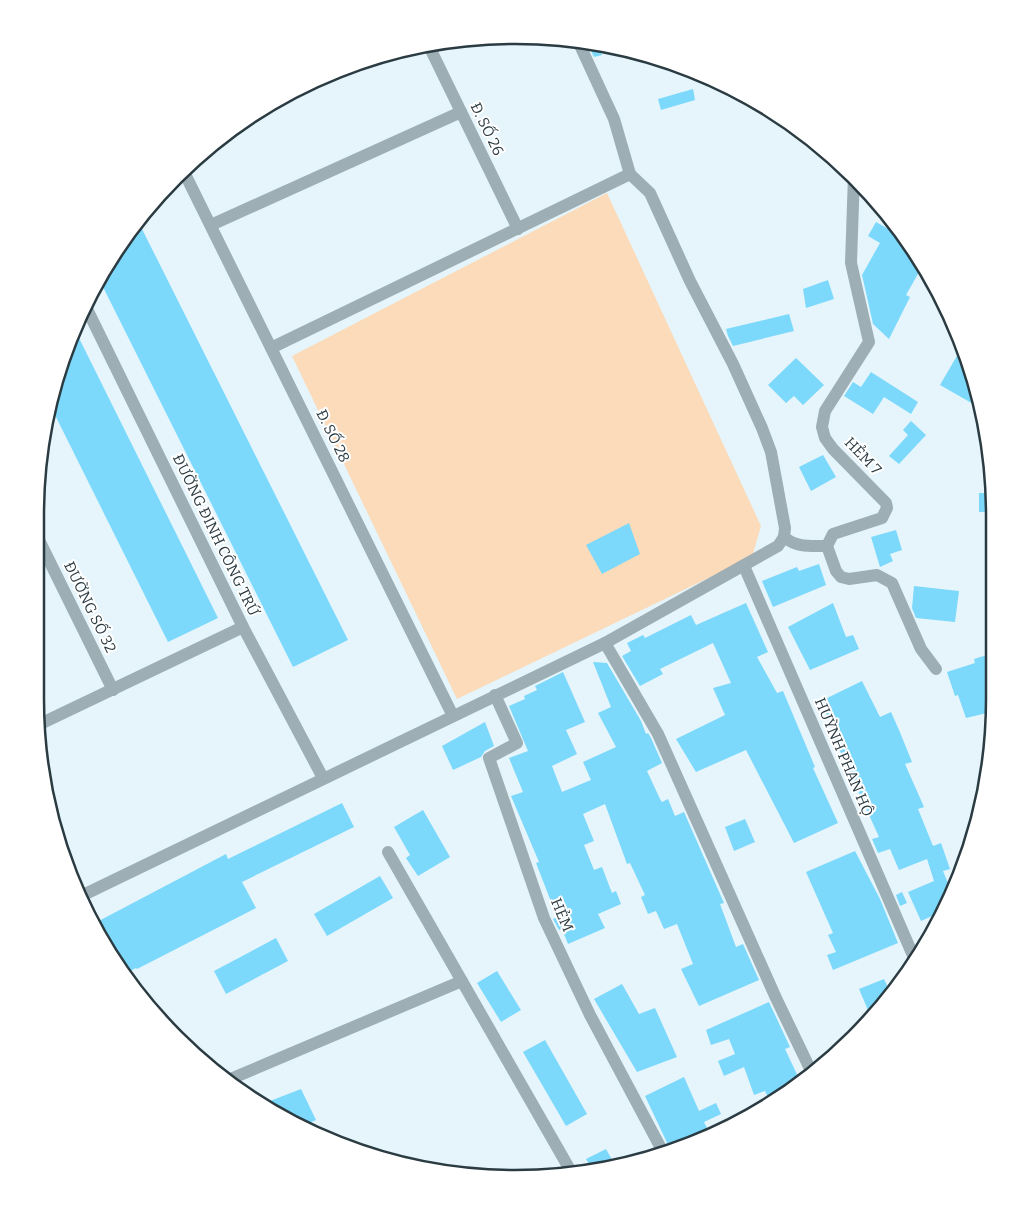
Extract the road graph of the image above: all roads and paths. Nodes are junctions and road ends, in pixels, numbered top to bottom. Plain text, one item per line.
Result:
1 (582, 49) edge
2 (432, 52) edge
3 (461, 112) junction
4 (630, 174) junction
5 (187, 178) edge
6 (854, 188) edge
7 (210, 225) junction
8 (518, 228) junction
9 (89, 314) edge
10 (271, 348) junction
11 (784, 537) junction
12 (827, 546) junction
13 (44, 550) edge
14 (744, 566) junction
15 (243, 627) junction
16 (605, 644) junction
17 (936, 669) dead end
18 (113, 690) junction
19 (495, 695) junction
20 (453, 716) junction
21 (45, 723) edge
22 (323, 778) junction
23 (388, 852) dead end
24 (86, 893) edge
25 (912, 953) edge
26 (462, 980) junction
27 (809, 1067) edge
28 (234, 1077) edge
29 (660, 1147) edge
30 (567, 1167) edge

1 - 4 street
2 - 3 street, Đ. SỐ 26
3 - 7 street
3 - 8 street, Đ. SỐ 26
4 - 8 street
4 - 11 street
5 - 7 street, Đ. SỐ 28
6 - 12 street, HẺM 7
7 - 10 street, Đ. SỐ 28
8 - 10 street
9 - 15 street, ĐƯỜNG ĐINH CÔNG TRỨ
10 - 20 street, Đ. SỐ 28
11 - 12 street
11 - 14 street
12 - 17 street
13 - 18 street, ĐƯỜNG SỐ 32
14 - 16 street
14 - 25 street, HUỲNH PHAN HỘ
15 - 18 street
15 - 22 street, ĐƯỜNG ĐINH CÔNG TRỨ
16 - 19 street
16 - 27 street
18 - 21 street
19 - 20 street
19 - 29 street, HẺM
20 - 22 street
22 - 24 street
23 - 26 street
26 - 28 street
26 - 30 street

